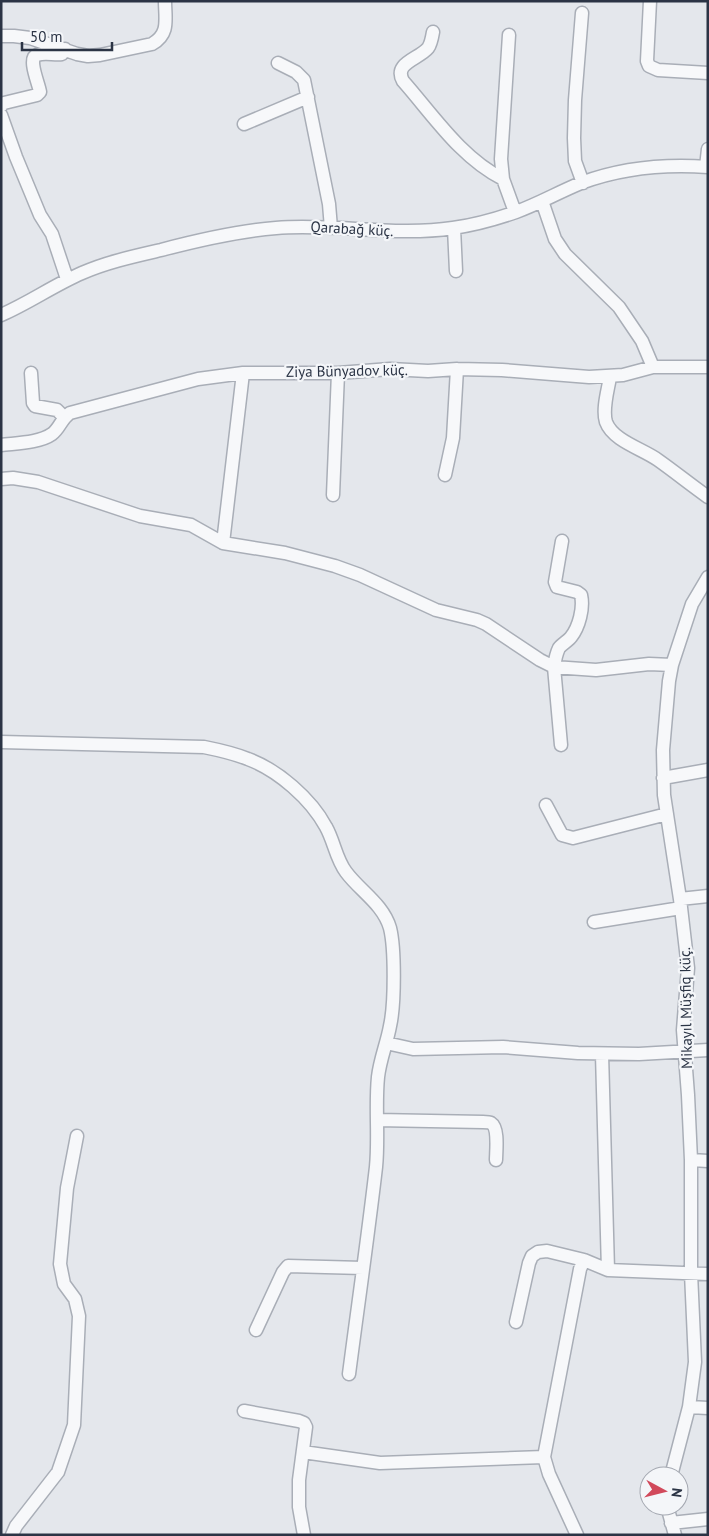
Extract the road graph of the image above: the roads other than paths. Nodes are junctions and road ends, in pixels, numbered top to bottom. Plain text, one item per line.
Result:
1 (165, 1) edge
2 (650, 1) edge
3 (582, 14) dead end
4 (433, 32) dead end
5 (509, 35) dead end
6 (1, 36) edge
7 (64, 49) junction
8 (278, 64) dead end
9 (708, 73) edge
10 (308, 97) junction
11 (1, 106) edge
12 (1, 115) edge
13 (244, 124) dead end
14 (708, 149) edge
15 (707, 167) edge
16 (503, 179) junction
17 (583, 183) junction
18 (542, 201) junction
19 (515, 212) junction
20 (331, 228) junction
21 (454, 228) junction
22 (456, 270) dead end
23 (67, 279) junction
24 (1, 315) edge
25 (653, 367) junction
26 (708, 367) edge
27 (457, 369) junction
28 (31, 373) dead end
29 (243, 373) junction
30 (338, 373) junction
31 (610, 376) junction
32 (64, 417) junction
33 (1, 445) edge
34 (445, 475) dead end
35 (1, 479) edge
36 (333, 495) dead end
37 (708, 497) edge
38 (562, 540) dead end
39 (223, 543) junction
40 (707, 577) edge
41 (672, 665) junction
42 (554, 667) junction
43 (1, 742) edge
44 (561, 745) dead end
45 (708, 770) edge
46 (663, 778) junction
47 (546, 804) dead end
48 (667, 814) junction
49 (708, 896) edge
50 (681, 904) junction
51 (594, 922) dead end
52 (386, 1043) junction
53 (708, 1050) edge
54 (685, 1052) junction
55 (602, 1054) junction
56 (378, 1120) junction
57 (78, 1136) dead end
58 (496, 1160) dead end
59 (691, 1160) junction
60 (708, 1161) edge
61 (584, 1260) junction
62 (363, 1268) junction
63 (608, 1270) junction
64 (691, 1273) junction
65 (708, 1274) edge
66 (516, 1322) dead end
67 (256, 1330) dead end
68 (349, 1374) dead end
69 (689, 1407) junction
70 (708, 1408) edge
71 (244, 1411) dead end
72 (303, 1452) junction
73 (544, 1457) junction
74 (673, 1466) edge
75 (669, 1516) edge
76 (708, 1519) edge
77 (672, 1529) edge
78 (12, 1535) edge
79 (304, 1535) edge
80 (577, 1535) edge

1 - 7 street
2 - 9 street
3 - 17 street
4 - 16 street
5 - 16 street
6 - 7 street
7 - 11 street
8 - 10 street
10 - 13 street
10 - 20 street
12 - 23 street
14 - 15 street
15 - 17 street, Qarabağ küç.
16 - 19 street
17 - 18 street, Qarabağ küç.
18 - 19 street, Qarabağ küç.
18 - 25 street
19 - 21 street, Qarabağ küç.
20 - 21 street, Qarabağ küç.
20 - 23 street, Qarabağ küç.
21 - 22 street
23 - 24 street, Qarabağ küç.
25 - 26 street, Ziya Bünyadov küç.
25 - 31 street, Ziya Bünyadov küç.
27 - 30 street, Ziya Bünyadov küç.
27 - 31 street, Ziya Bünyadov küç.
27 - 34 street
28 - 32 street
29 - 30 street, Ziya Bünyadov küç.
29 - 32 street, Ziya Bünyadov küç.
29 - 39 street
30 - 36 street
31 - 37 street
32 - 33 street, Ziya Bünyadov küç.
35 - 39 street
38 - 42 street
39 - 42 street
40 - 41 street, Mikayıl Müşfiq küç.
41 - 42 street
41 - 46 street, Mikayıl Müşfiq küç.
42 - 44 street
43 - 52 street
45 - 46 street
46 - 48 street, Mikayıl Müşfiq küç.
47 - 48 street
48 - 50 street, Mikayıl Müşfiq küç.
49 - 50 street
50 - 51 street
50 - 54 street, Mikayıl Müşfiq küç.
52 - 55 street
52 - 56 street
53 - 54 street
54 - 55 street
54 - 59 street, Mikayıl Müşfiq küç.
55 - 63 street
56 - 58 street
56 - 62 street
57 - 78 street
59 - 60 street
59 - 64 street, Mikayıl Müşfiq küç.
61 - 63 street
61 - 66 street
61 - 73 street
62 - 67 street
62 - 68 street
63 - 64 street
64 - 65 street
64 - 69 street, Mikayıl Müşfiq küç.
69 - 70 street
69 - 74 street, Mikayıl Müşfiq küç.
71 - 72 street
72 - 73 street
72 - 79 street
73 - 80 street
75 - 77 street
76 - 77 street

